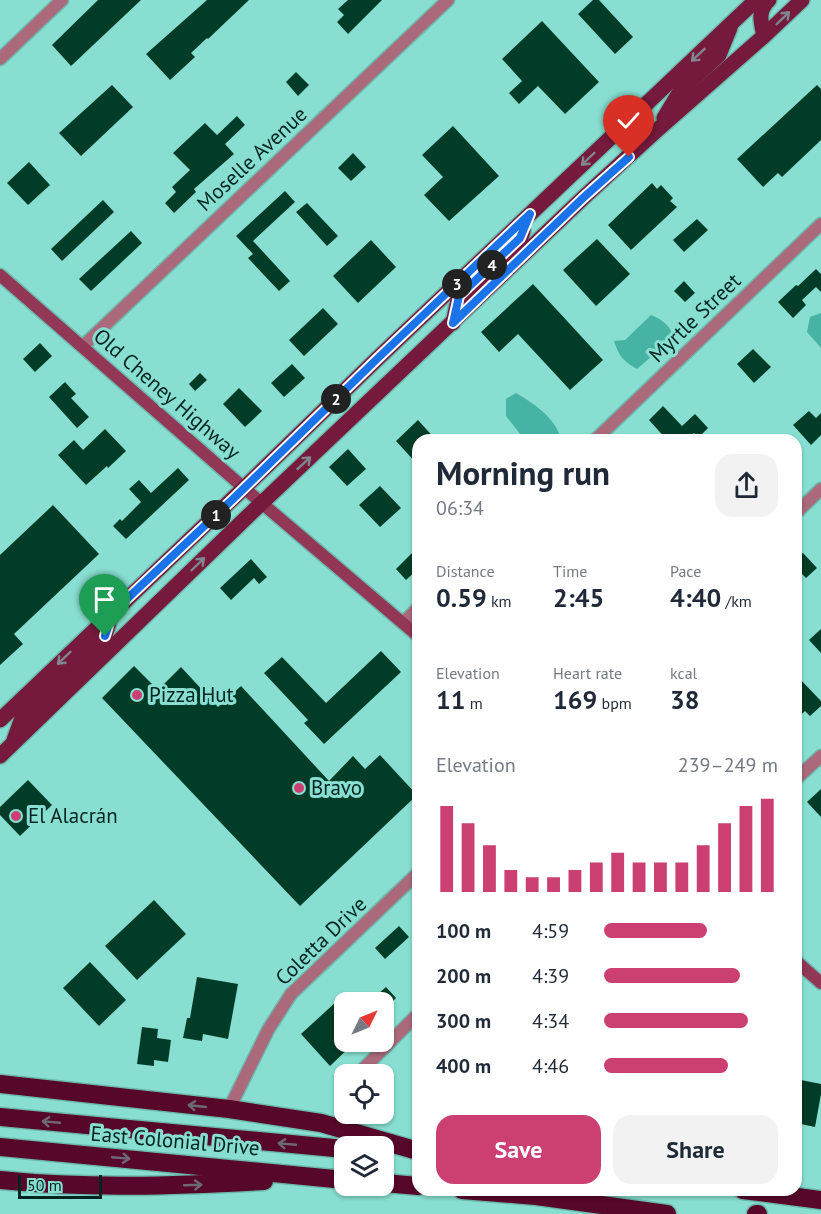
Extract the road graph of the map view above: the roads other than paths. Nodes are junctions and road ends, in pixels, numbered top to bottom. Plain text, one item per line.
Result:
1 (62, 0) edge
2 (448, 0) edge
3 (756, 0) edge
4 (769, 0) edge
5 (802, 0) edge
6 (732, 23) junction
7 (764, 36) junction
8 (0, 59) edge
9 (656, 131) junction
10 (530, 214) junction
11 (821, 224) edge
12 (0, 275) edge
13 (453, 323) junction
14 (83, 346) junction
15 (601, 434) edge
16 (244, 488) junction
17 (821, 489) edge
18 (262, 503) junction
19 (802, 507) edge
20 (112, 613) junction
21 (412, 614) edge
22 (403, 623) junction
23 (412, 631) edge
24 (0, 720) edge
25 (12, 745) junction
26 (0, 756) edge
27 (821, 756) edge
28 (802, 773) edge
29 (412, 879) edge
30 (802, 967) edge
31 (821, 983) edge
32 (412, 1020) edge
33 (368, 1064) edge
34 (0, 1084) edge
35 (229, 1109) junction
36 (0, 1117) edge
37 (0, 1147) edge
38 (334, 1148) edge
39 (412, 1150) edge
40 (394, 1154) edge
41 (412, 1155) edge
42 (325, 1178) junction
43 (334, 1179) edge
44 (0, 1180) edge
45 (394, 1184) edge
46 (412, 1185) edge
47 (536, 1196) edge
48 (790, 1196) edge
49 (821, 1200) edge
50 (667, 1214) edge

1 - 8 street
2 - 14 street, Moselle Avenue
3 - 6 main road
4 - 7 main road
7 -> 5 main road
6 - 9 main road
6 -> 10 main road
7 - 9 main road
9 - 13 main road
10 - 13 main road
10 - 16 main road
11 - 15 street, Myrtle Street
12 - 14 street, Old Cheney Highway
18 -> 13 main road
14 - 16 street, Old Cheney Highway
16 - 18 street, Old Cheney Highway
16 - 20 main road
17 - 19 street
18 - 22 street, Old Cheney Highway
25 -> 18 main road
20 -> 24 main road
20 - 25 main road
21 - 22 street
22 - 23 street, Old Cheney Highway
25 - 26 main road
27 - 28 street
29 - 35 street, Coletta Drive
30 - 31 street
32 - 33 street
35 -> 34 highway
35 - 39 highway
38 -> 36 highway, East Colonial Drive
37 -> 42 highway, East Colonial Drive
40 - 41 highway
42 - 43 highway, East Colonial Drive
44 -> 42 highway
45 - 46 highway
47 - 50 highway
48 - 49 highway

